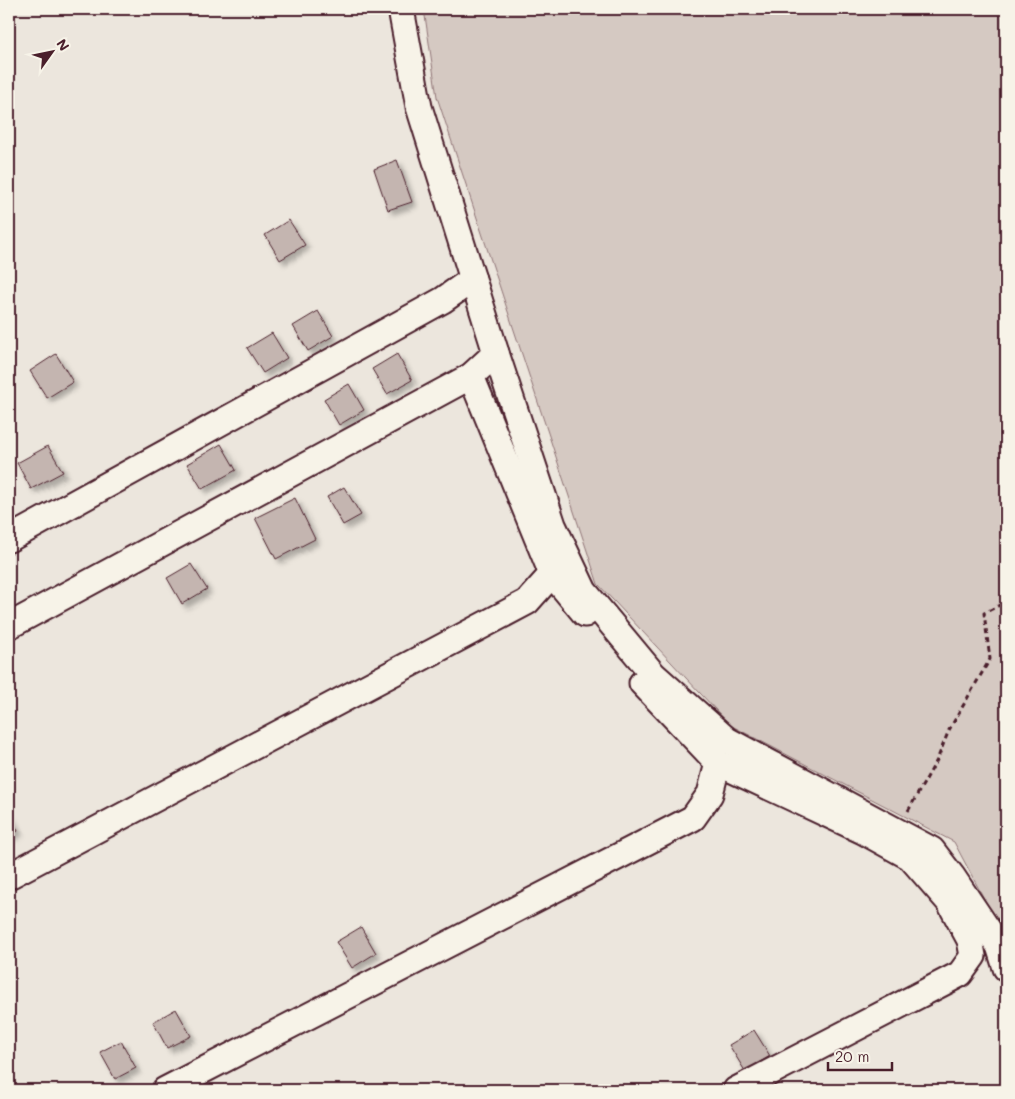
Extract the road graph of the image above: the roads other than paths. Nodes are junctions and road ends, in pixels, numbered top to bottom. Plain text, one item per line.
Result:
1 (401, 9) edge
2 (473, 279) junction
3 (496, 353) junction
4 (471, 376) junction
5 (9, 539) edge
6 (552, 574) junction
7 (9, 626) edge
8 (718, 763) junction
9 (9, 876) edge
10 (1006, 968) edge
11 (165, 1090) edge
12 (736, 1090) edge

1 - 2 street
2 - 3 street
2 - 5 street
3 - 4 street
3 - 10 street
4 - 6 street
4 - 7 street
6 - 8 street
6 - 9 street
8 - 11 street
8 - 12 street

